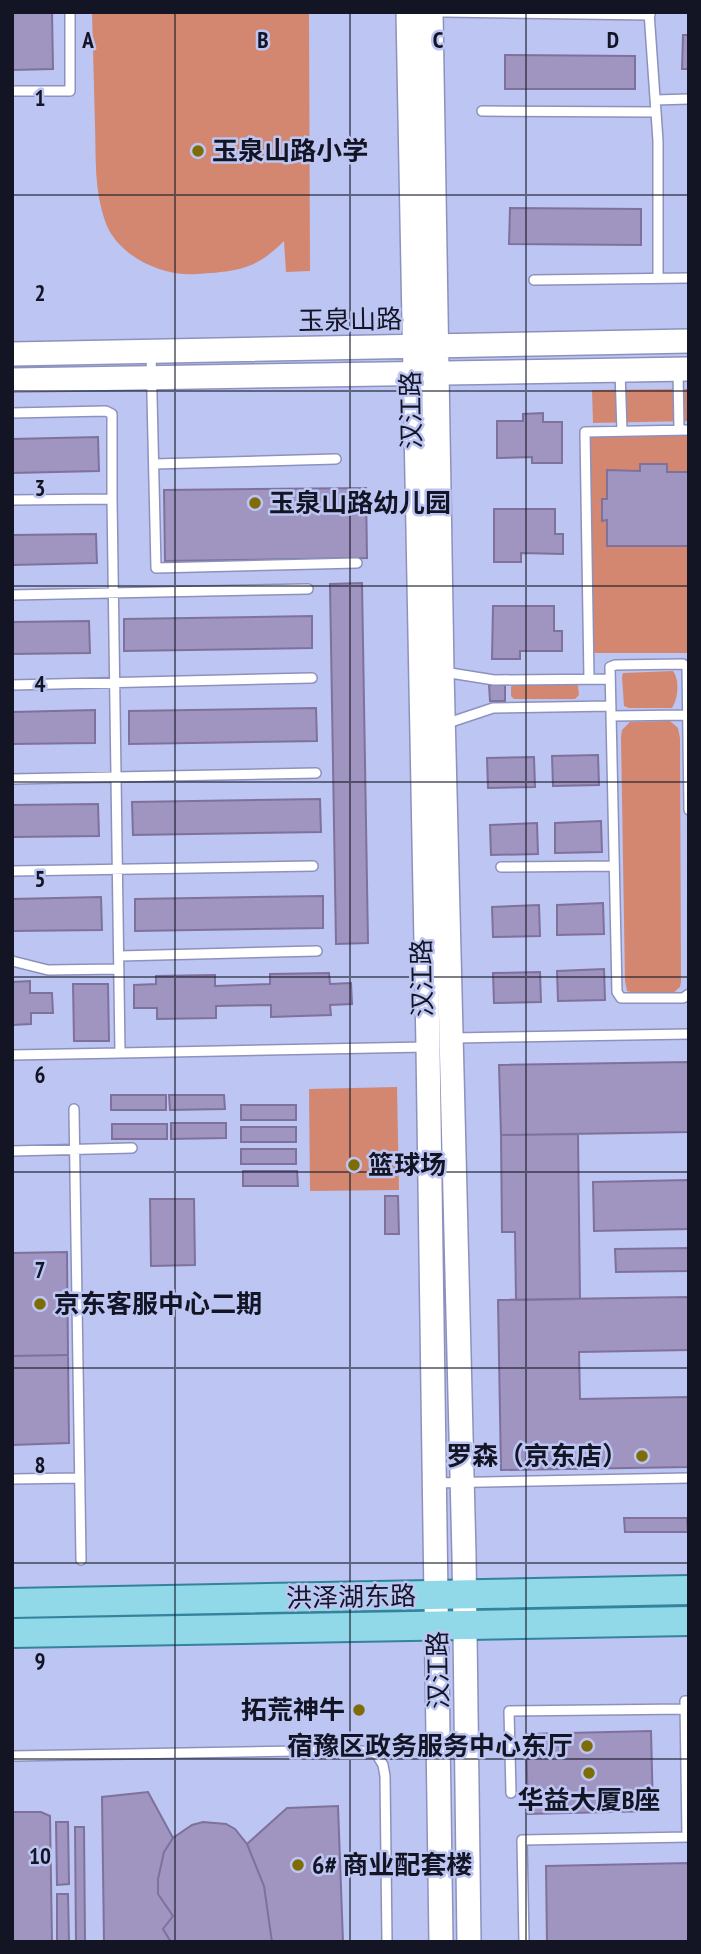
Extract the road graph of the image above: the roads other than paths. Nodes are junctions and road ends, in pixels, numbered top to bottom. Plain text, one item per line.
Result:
1 (71, 12) edge
2 (408, 12) edge
3 (431, 12) edge
4 (443, 12) edge
5 (574, 13) edge
6 (650, 13) edge
7 (12, 91) edge
8 (689, 99) edge
9 (655, 100) junction
10 (482, 111) dead end
11 (656, 112) junction
12 (658, 278) junction
13 (689, 278) edge
14 (534, 280) dead end
15 (689, 341) edge
16 (415, 346) junction
17 (438, 346) junction
18 (151, 351) junction
19 (12, 354) edge
20 (683, 370) edge
21 (620, 371) junction
22 (439, 373) junction
23 (415, 374) junction
24 (152, 378) junction
25 (12, 380) edge
26 (12, 413) edge
27 (684, 430) edge
28 (622, 431) junction
29 (336, 459) dead end
30 (154, 464) junction
31 (112, 499) junction
32 (12, 500) edge
33 (357, 563) dead end
34 (308, 589) dead end
35 (114, 593) junction
36 (12, 596) edge
37 (442, 672) junction
38 (312, 678) dead end
39 (688, 678) edge
40 (589, 679) junction
41 (610, 679) junction
42 (115, 682) junction
43 (12, 685) edge
44 (688, 702) edge
45 (611, 711) junction
46 (688, 715) edge
47 (444, 724) junction
48 (316, 773) dead end
49 (116, 777) junction
50 (12, 779) edge
51 (689, 810) edge
52 (313, 866) dead end
53 (614, 866) junction
54 (500, 867) dead end
55 (118, 869) junction
56 (12, 871) edge
57 (317, 951) dead end
58 (119, 956) junction
59 (12, 961) edge
60 (119, 969) junction
61 (689, 994) edge
62 (689, 1034) edge
63 (452, 1038) junction
64 (428, 1043) junction
65 (120, 1053) junction
66 (12, 1055) edge
67 (74, 1109) dead end
68 (132, 1149) dead end
69 (75, 1150) junction
70 (12, 1151) edge
71 (80, 1478) junction
72 (689, 1478) edge
73 (12, 1479) edge
74 (434, 1483) junction
75 (463, 1483) junction
76 (81, 1560) dead end
77 (689, 1590) edge
78 (436, 1594) junction
79 (465, 1594) junction
80 (12, 1603) edge
81 (689, 1621) edge
82 (436, 1624) junction
83 (465, 1624) junction
84 (12, 1633) edge
85 (687, 1705) edge
86 (12, 1756) edge
87 (511, 1793) dead end
88 (688, 1837) edge
89 (387, 1942) edge
90 (441, 1942) edge
91 (470, 1942) edge
92 (524, 1942) edge

1 - 7 lane
2 - 16 street, 汉江路
3 - 17 street, 汉江路
4 - 5 lane
5 - 6 lane
6 - 9 lane
8 - 9 lane
9 - 11 lane
10 - 11 lane
11 - 12 lane
12 - 13 lane
12 - 14 lane
15 - 17 street, 玉泉山路
16 - 17 street, 玉泉山路
16 - 18 street, 玉泉山路
16 - 23 street, 汉江路
17 - 22 street, 汉江路
18 - 19 street, 玉泉山路
18 - 24 lane
20 - 21 street, 玉泉山路
20 - 27 lane
21 - 22 street, 玉泉山路
21 - 28 lane
22 - 23 street, 玉泉山路
22 - 37 street, 汉江路
23 - 24 street, 玉泉山路
23 - 64 street, 汉江路
24 - 25 street, 玉泉山路
24 - 30 lane
26 - 31 lane
27 - 28 lane
28 - 40 lane
29 - 30 lane
30 - 33 lane
31 - 32 lane
31 - 35 lane
34 - 35 lane
35 - 36 lane
35 - 42 lane
37 - 40 lane
37 - 47 street, 汉江路
38 - 42 lane
39 - 41 lane
39 - 44 lane
40 - 41 lane
41 - 45 lane
42 - 43 lane
42 - 49 lane
44 - 46 lane
45 - 46 lane
45 - 47 lane
45 - 53 lane
46 - 51 lane
47 - 63 street, 汉江路
48 - 49 lane
49 - 50 lane
49 - 55 lane
52 - 55 lane
53 - 54 lane
53 - 61 lane
55 - 56 lane
55 - 58 lane
57 - 58 lane
58 - 60 lane
59 - 60 lane
60 - 65 lane
62 - 63 lane
63 - 64 lane
63 - 75 street, 汉江路
64 - 65 lane
64 - 74 street, 汉江路
65 - 66 lane
67 - 69 lane
68 - 69 lane
69 - 70 lane
69 - 71 lane
71 - 73 lane
71 - 76 lane
72 - 75 lane
74 - 75 lane
74 - 78 street, 汉江路
75 - 79 street, 汉江路
77 - 79 main road, 洪泽湖东路
78 - 79 main road, 洪泽湖东路
78 - 80 main road, 洪泽湖东路
78 - 82 street, 汉江路
79 - 83 street, 汉江路
81 - 83 main road, 洪泽湖东路
82 - 83 main road, 洪泽湖东路
82 - 84 main road, 洪泽湖东路
82 - 90 street, 汉江路
83 - 91 street, 汉江路
85 - 87 lane
85 - 88 lane
86 - 89 lane
88 - 92 lane

